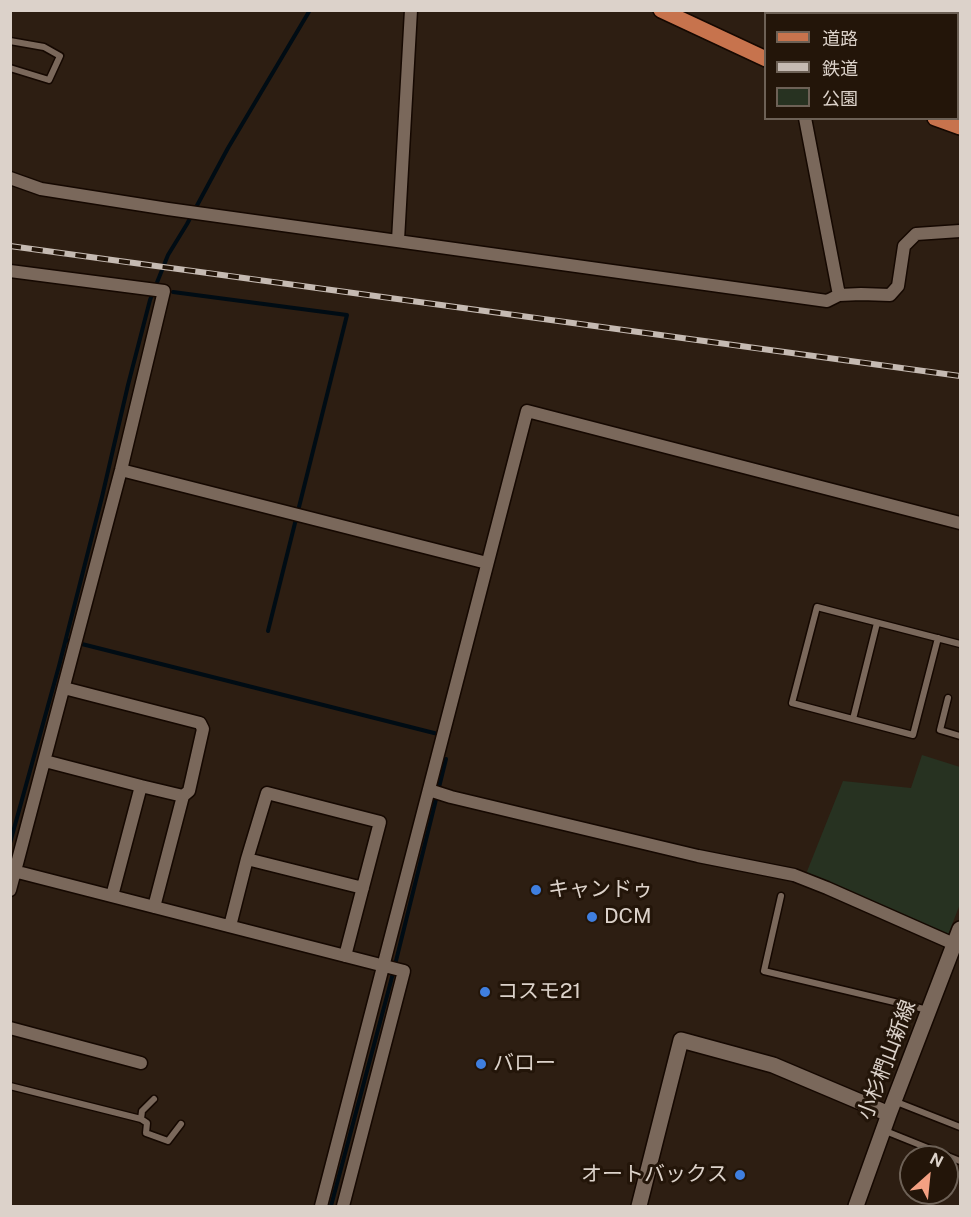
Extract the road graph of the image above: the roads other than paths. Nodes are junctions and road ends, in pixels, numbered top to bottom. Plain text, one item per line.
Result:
1 (411, 10) edge
2 (661, 10) edge
3 (10, 41) edge
4 (764, 59) edge
5 (10, 68) edge
6 (805, 120) edge
7 (941, 120) edge
8 (960, 127) edge
9 (10, 178) edge
10 (960, 231) edge
11 (398, 240) junction
12 (10, 271) edge
13 (839, 296) junction
14 (121, 470) junction
15 (960, 523) edge
16 (487, 563) junction
17 (877, 623) junction
18 (938, 638) junction
19 (960, 644) edge
20 (64, 688) junction
21 (948, 698) dead end
22 (853, 719) junction
23 (960, 736) edge
24 (45, 760) junction
25 (141, 786) junction
26 (429, 790) junction
27 (183, 796) junction
28 (247, 859) junction
29 (13, 871) edge
30 (363, 888) junction
31 (10, 890) edge
32 (112, 896) junction
33 (781, 896) dead end
34 (154, 907) junction
35 (230, 926) junction
36 (960, 928) edge
37 (954, 944) junction
38 (345, 956) junction
39 (383, 965) junction
40 (929, 1010) junction
41 (10, 1028) edge
42 (141, 1062) dead end
43 (10, 1086) edge
44 (154, 1099) dead end
45 (891, 1108) junction
46 (141, 1119) junction
47 (181, 1125) dead end
48 (960, 1127) edge
49 (883, 1130) junction
50 (960, 1161) edge
51 (321, 1206) edge
52 (343, 1206) edge
53 (639, 1206) edge
54 (856, 1206) edge

1 - 11 street
2 - 4 main road
3 - 5 lane
6 - 13 street
7 - 8 main road
9 - 11 street
10 - 13 street
11 - 13 street
12 - 14 street
14 - 16 street
14 - 20 street
15 - 16 street
16 - 26 street
17 - 18 lane
17 - 22 lane
17 - 22 lane
18 - 19 lane
18 - 22 lane
20 - 24 street
20 - 27 street
21 - 23 lane
24 - 25 street
24 - 29 street
25 - 27 street
25 - 32 street
26 - 37 street
26 - 39 street
27 - 34 street
28 - 30 street
28 - 30 street
28 - 35 street
29 - 31 street
29 - 32 street
30 - 38 street
32 - 34 street
33 - 40 lane
34 - 35 street
35 - 38 street
36 - 37 street, 小杉椚山新線
37 - 40 street, 小杉椚山新線
38 - 39 street
39 - 51 street
39 - 52 street
40 - 45 street, 小杉椚山新線
41 - 42 street
43 - 46 lane
44 - 46 lane
45 - 48 lane
45 - 49 street, 小杉椚山新線
45 - 53 street
46 - 47 lane
49 - 50 lane
49 - 54 street, 小杉椚山新線

